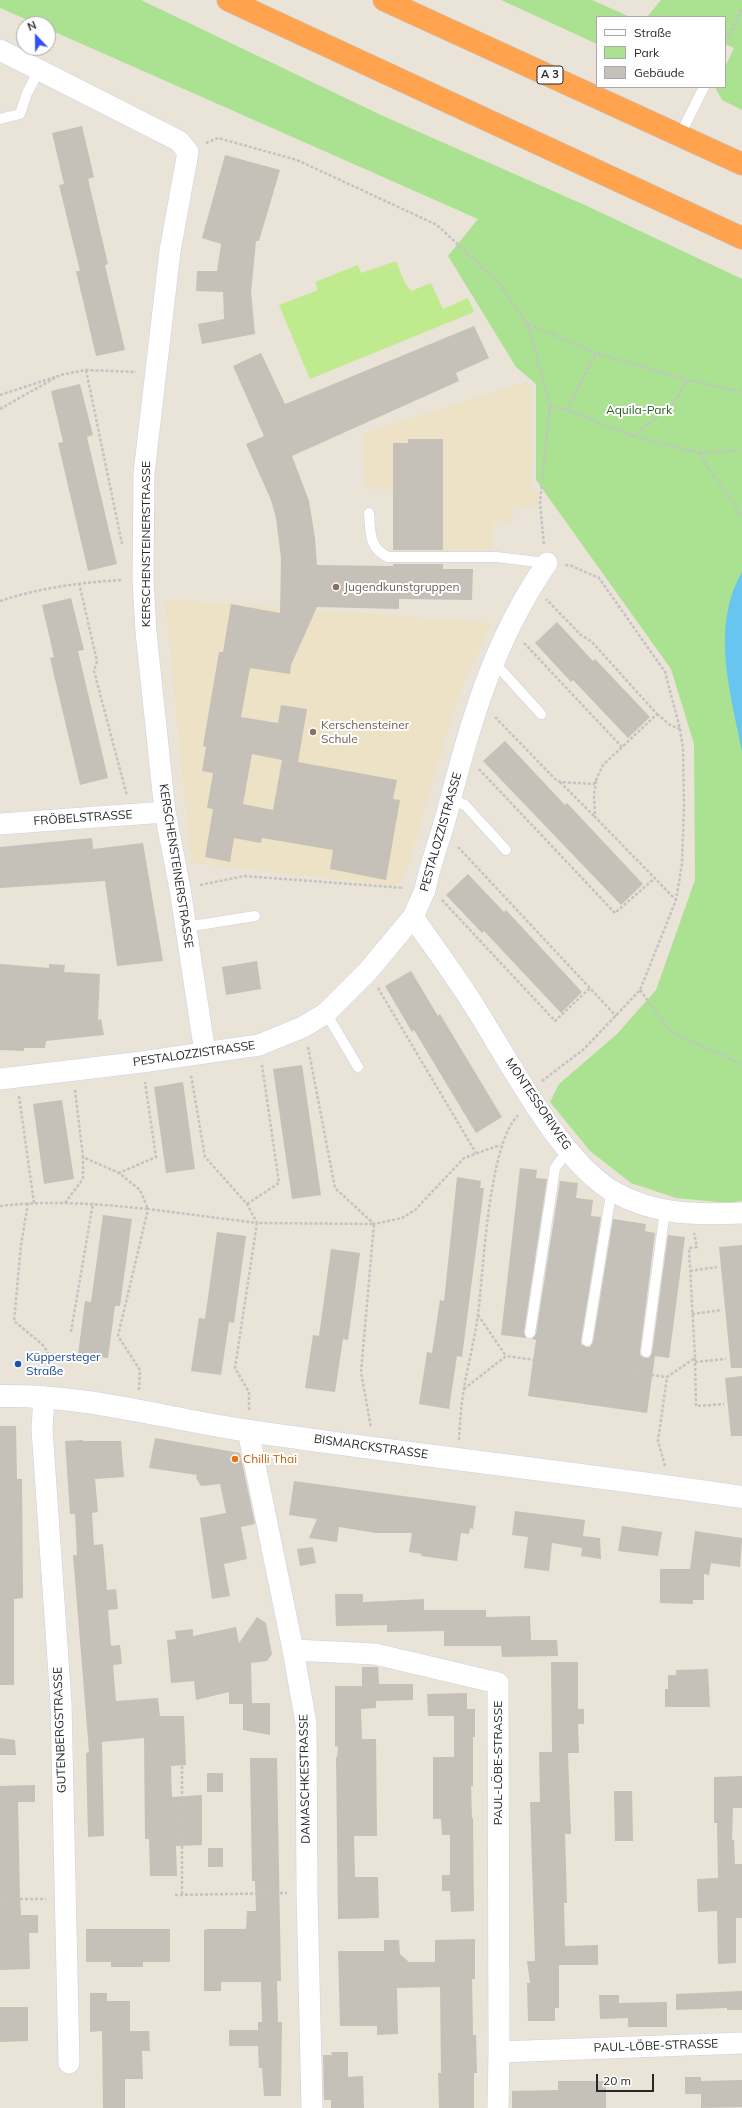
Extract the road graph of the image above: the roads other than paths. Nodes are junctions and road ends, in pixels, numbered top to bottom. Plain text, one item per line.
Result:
1 (228, 0) edge
2 (384, 0) edge
3 (0, 50) edge
4 (40, 69) junction
5 (704, 88) edge
6 (0, 119) edge
7 (680, 135) junction
8 (742, 164) edge
9 (742, 238) edge
10 (369, 513) dead end
11 (547, 563) joint
12 (491, 665) junction
13 (541, 714) dead end
14 (450, 800) junction
15 (165, 812) junction
16 (0, 824) edge
17 (506, 850) dead end
18 (255, 916) dead end
19 (413, 917) junction
20 (186, 927) junction
21 (326, 1013) junction
22 (196, 1054) junction
23 (358, 1067) dead end
24 (8, 1078) edge
25 (568, 1150) junction
26 (614, 1193) junction
27 (666, 1210) junction
28 (742, 1213) edge
29 (530, 1333) dead end
30 (587, 1340) dead end
31 (646, 1352) dead end
32 (0, 1396) edge
33 (44, 1397) junction
34 (248, 1431) junction
35 (742, 1497) edge
36 (293, 1650) junction
37 (742, 2043) edge
38 (499, 2052) junction
39 (69, 2063) dead end
40 (312, 2108) edge
41 (498, 2108) edge

1 - 9 highway
2 - 7 highway, A 3
3 - 4 street
4 - 6 lane
4 - 15 street, KERSCHENSTEINERSTRASSE
5 - 7 lane
7 - 8 highway, A 3
10 - 11 lane
11 - 12 street, PESTALOZZISTRASSE
12 - 13 lane
12 - 14 street, PESTALOZZISTRASSE
14 - 17 lane
14 - 19 street, PESTALOZZISTRASSE
15 - 16 street, FRÖBELSTRASSE
15 - 20 street, KERSCHENSTEINERSTRASSE
18 - 20 lane
19 - 21 street, PESTALOZZISTRASSE
19 - 25 street, MONTESSORIWEG
20 - 22 street, KERSCHENSTEINERSTRASSE
21 - 22 street, PESTALOZZISTRASSE
21 - 23 lane
22 - 24 street, PESTALOZZISTRASSE
25 - 26 street, MONTESSORIWEG
25 - 29 lane
26 - 27 street, MONTESSORIWEG
26 - 30 lane
27 - 28 street, MONTESSORIWEG
27 - 31 lane
32 - 33 main road, BISMARCKSTRASSE
33 - 34 main road, BISMARCKSTRASSE
33 - 39 street, GUTENBERGSTRASSE
34 - 35 main road, BISMARCKSTRASSE
34 - 36 street, DAMASCHKESTRASSE
36 - 38 street, PAUL-LÖBE-STRASSE
36 - 40 street, DAMASCHKESTRASSE
37 - 38 street, PAUL-LÖBE-STRASSE
38 - 41 street, PAUL-LÖBE-STRASSE

